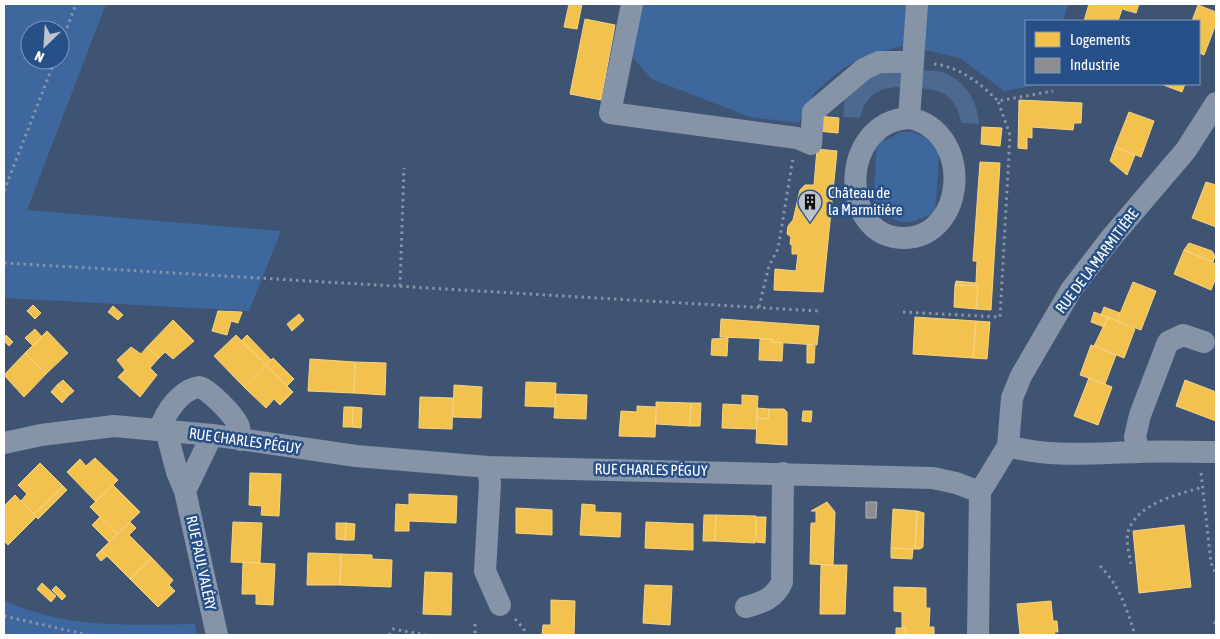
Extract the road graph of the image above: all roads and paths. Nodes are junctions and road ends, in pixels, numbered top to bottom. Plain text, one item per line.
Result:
1 (76, 4) edge
2 (632, 4) edge
3 (917, 4) edge
4 (70, 20) edge
5 (913, 62) junction
6 (50, 70) edge
7 (1053, 91) dead end
8 (998, 101) junction
9 (1216, 103) edge
10 (908, 118) junction
11 (797, 138) junction
12 (404, 168) dead end
13 (4, 191) edge
14 (4, 263) edge
15 (400, 286) junction
16 (759, 308) junction
17 (818, 311) dead end
18 (903, 312) dead end
19 (1204, 342) dead end
20 (163, 429) junction
21 (212, 435) junction
22 (241, 440) junction
23 (4, 443) edge
24 (1008, 446) junction
25 (1139, 452) junction
26 (1216, 452) edge
27 (488, 467) junction
28 (1201, 470) dead end
29 (783, 473) junction
30 (1203, 487) junction
31 (185, 491) junction
32 (980, 492) junction
33 (1131, 564) dead end
34 (1100, 566) dead end
35 (1216, 574) edge
36 (500, 605) dead end
37 (746, 607) dead end
38 (4, 616) edge
39 (475, 624) dead end
40 (88, 635) edge
41 (217, 635) edge
42 (389, 635) edge
43 (426, 635) edge
44 (475, 635) edge
45 (978, 635) edge
46 (1135, 635) edge

1 - 4 path
2 - 11 street
3 - 5 street
5 - 8 path
5 - 10 street
5 - 11 street
6 - 13 path
7 - 8 path
8 - 18 path
9 - 24 street, RUE DE LA MARMITIÈRE
10 - 10 street
11 - 16 path
12 - 15 path
14 - 15 path
15 - 16 path
16 - 17 path
19 - 25 street
20 - 21 street, RUE CHARLES PÉGUY
20 - 22 street
20 - 23 street, RUE CHARLES PÉGUY
20 - 31 street, RUE PAUL VALÉRY
21 - 22 street, RUE CHARLES PÉGUY
21 - 31 street
22 - 27 street, RUE CHARLES PÉGUY
24 - 25 street
24 - 32 street, RUE DE LA MARMITIÈRE
25 - 26 street
27 - 29 street, RUE CHARLES PÉGUY
27 - 36 street
28 - 30 path
29 - 32 street, RUE CHARLES PÉGUY
29 - 37 street
30 - 33 path
30 - 35 path
31 - 41 street, RUE PAUL VALÉRY
32 - 45 street
34 - 46 path
38 - 40 path
39 - 44 path
42 - 43 path

